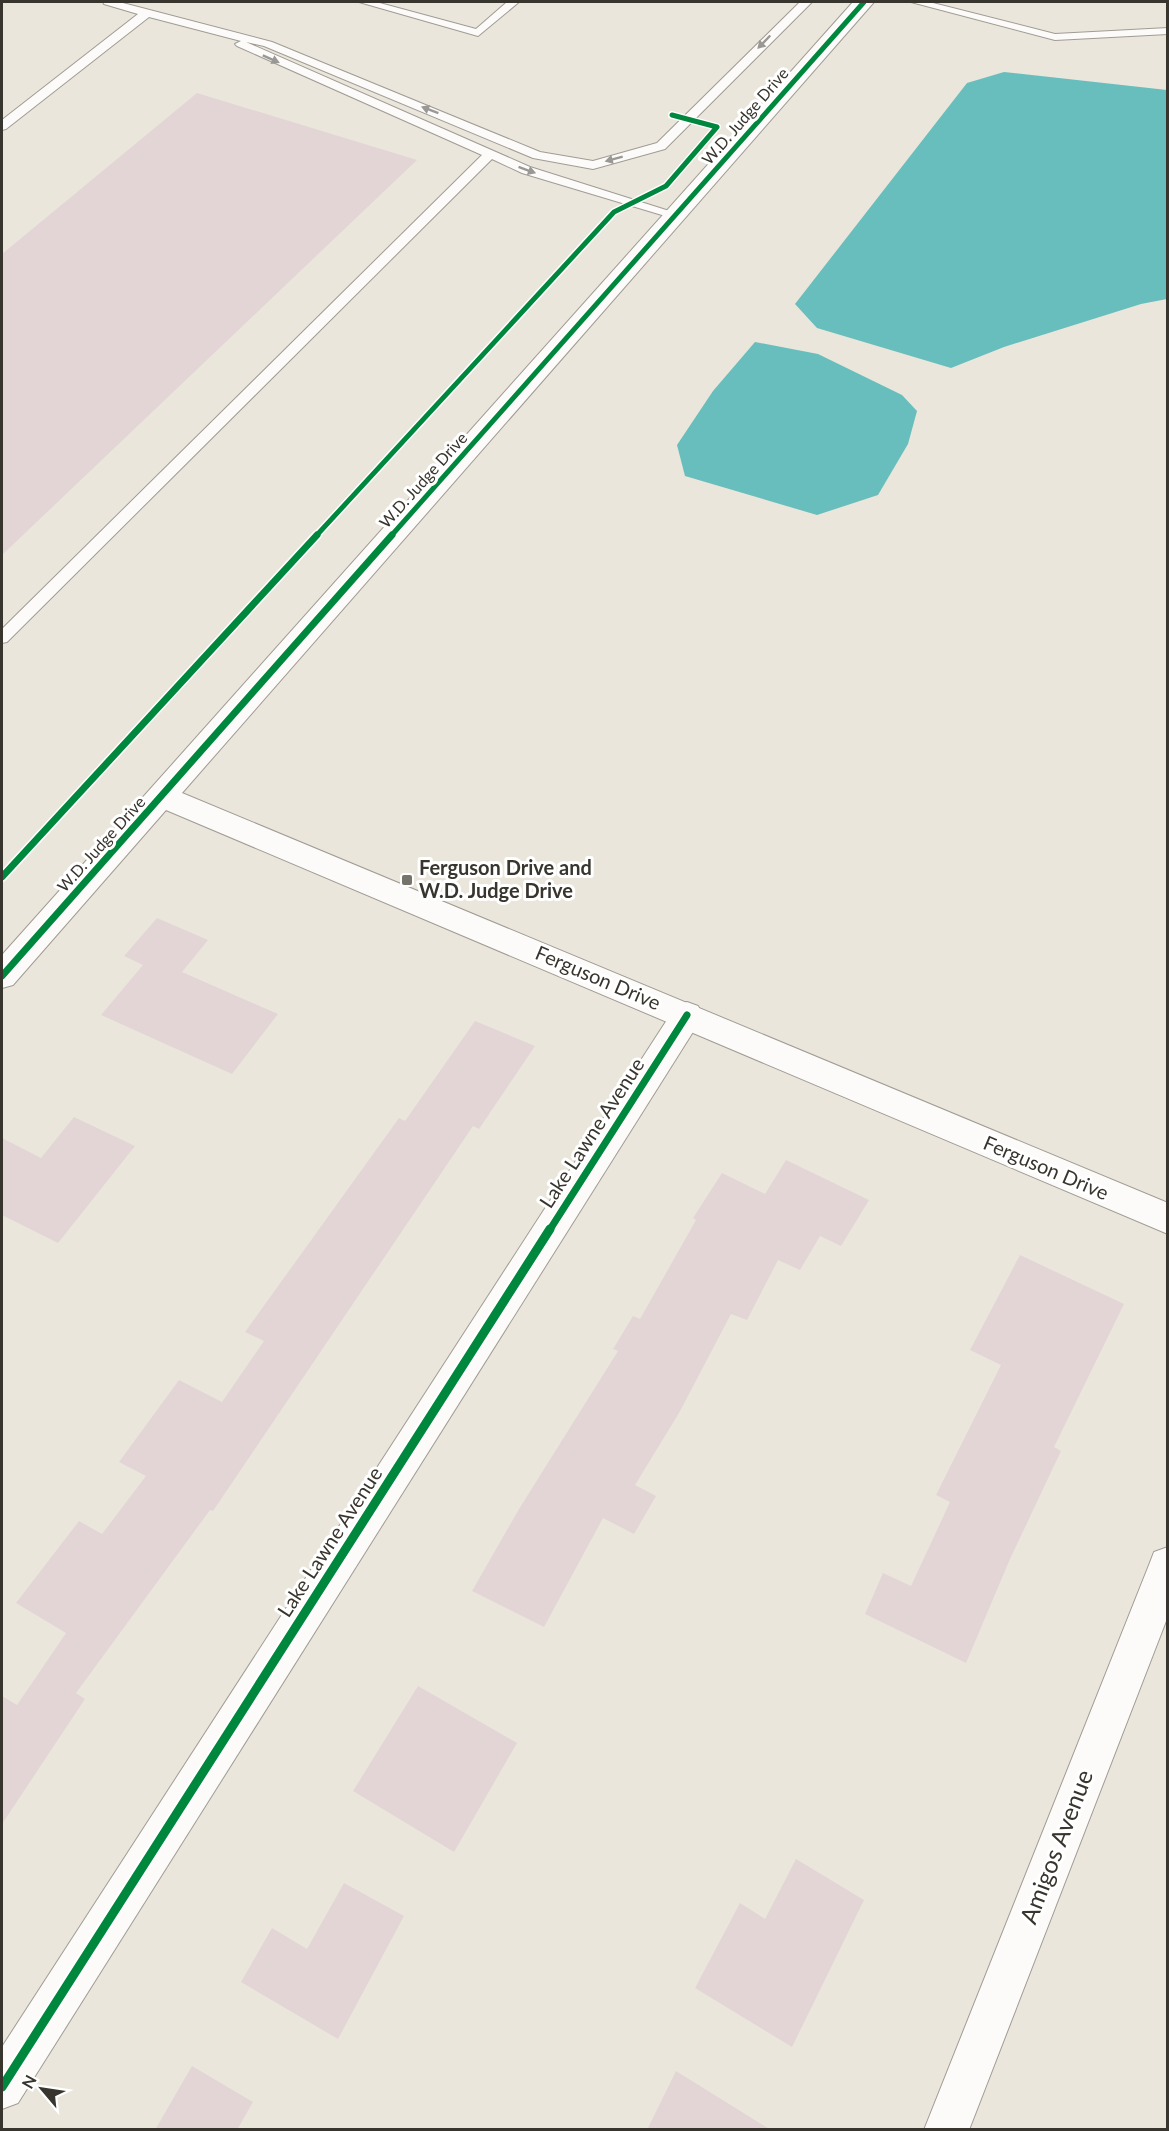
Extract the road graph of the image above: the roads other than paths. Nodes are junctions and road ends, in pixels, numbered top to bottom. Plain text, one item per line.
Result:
1 (108, 2) edge
2 (365, 2) edge
3 (513, 2) edge
4 (806, 2) edge
5 (864, 2) edge
6 (917, 2) edge
7 (147, 13) junction
8 (219, 32) junction
9 (1167, 32) edge
10 (2, 126) edge
11 (490, 154) junction
12 (676, 215) junction
13 (2, 638) edge
14 (161, 796) junction
15 (2, 976) edge
16 (687, 1015) junction
17 (1167, 1219) edge
18 (1167, 1565) edge
19 (2, 2087) edge
20 (946, 2130) edge

1 - 7 lane
2 - 3 lane
4 -> 8 lane
5 - 12 street, W.D. Judge Drive
6 - 9 lane
7 - 8 lane
7 - 10 lane
8 -> 11 lane
11 -> 12 lane
11 - 13 lane
12 - 14 street, W.D. Judge Drive
14 - 15 street, W.D. Judge Drive
14 - 16 street, Ferguson Drive
16 - 17 street, Ferguson Drive
16 - 19 street, Lake Lawne Avenue
18 - 20 street, Amigos Avenue

